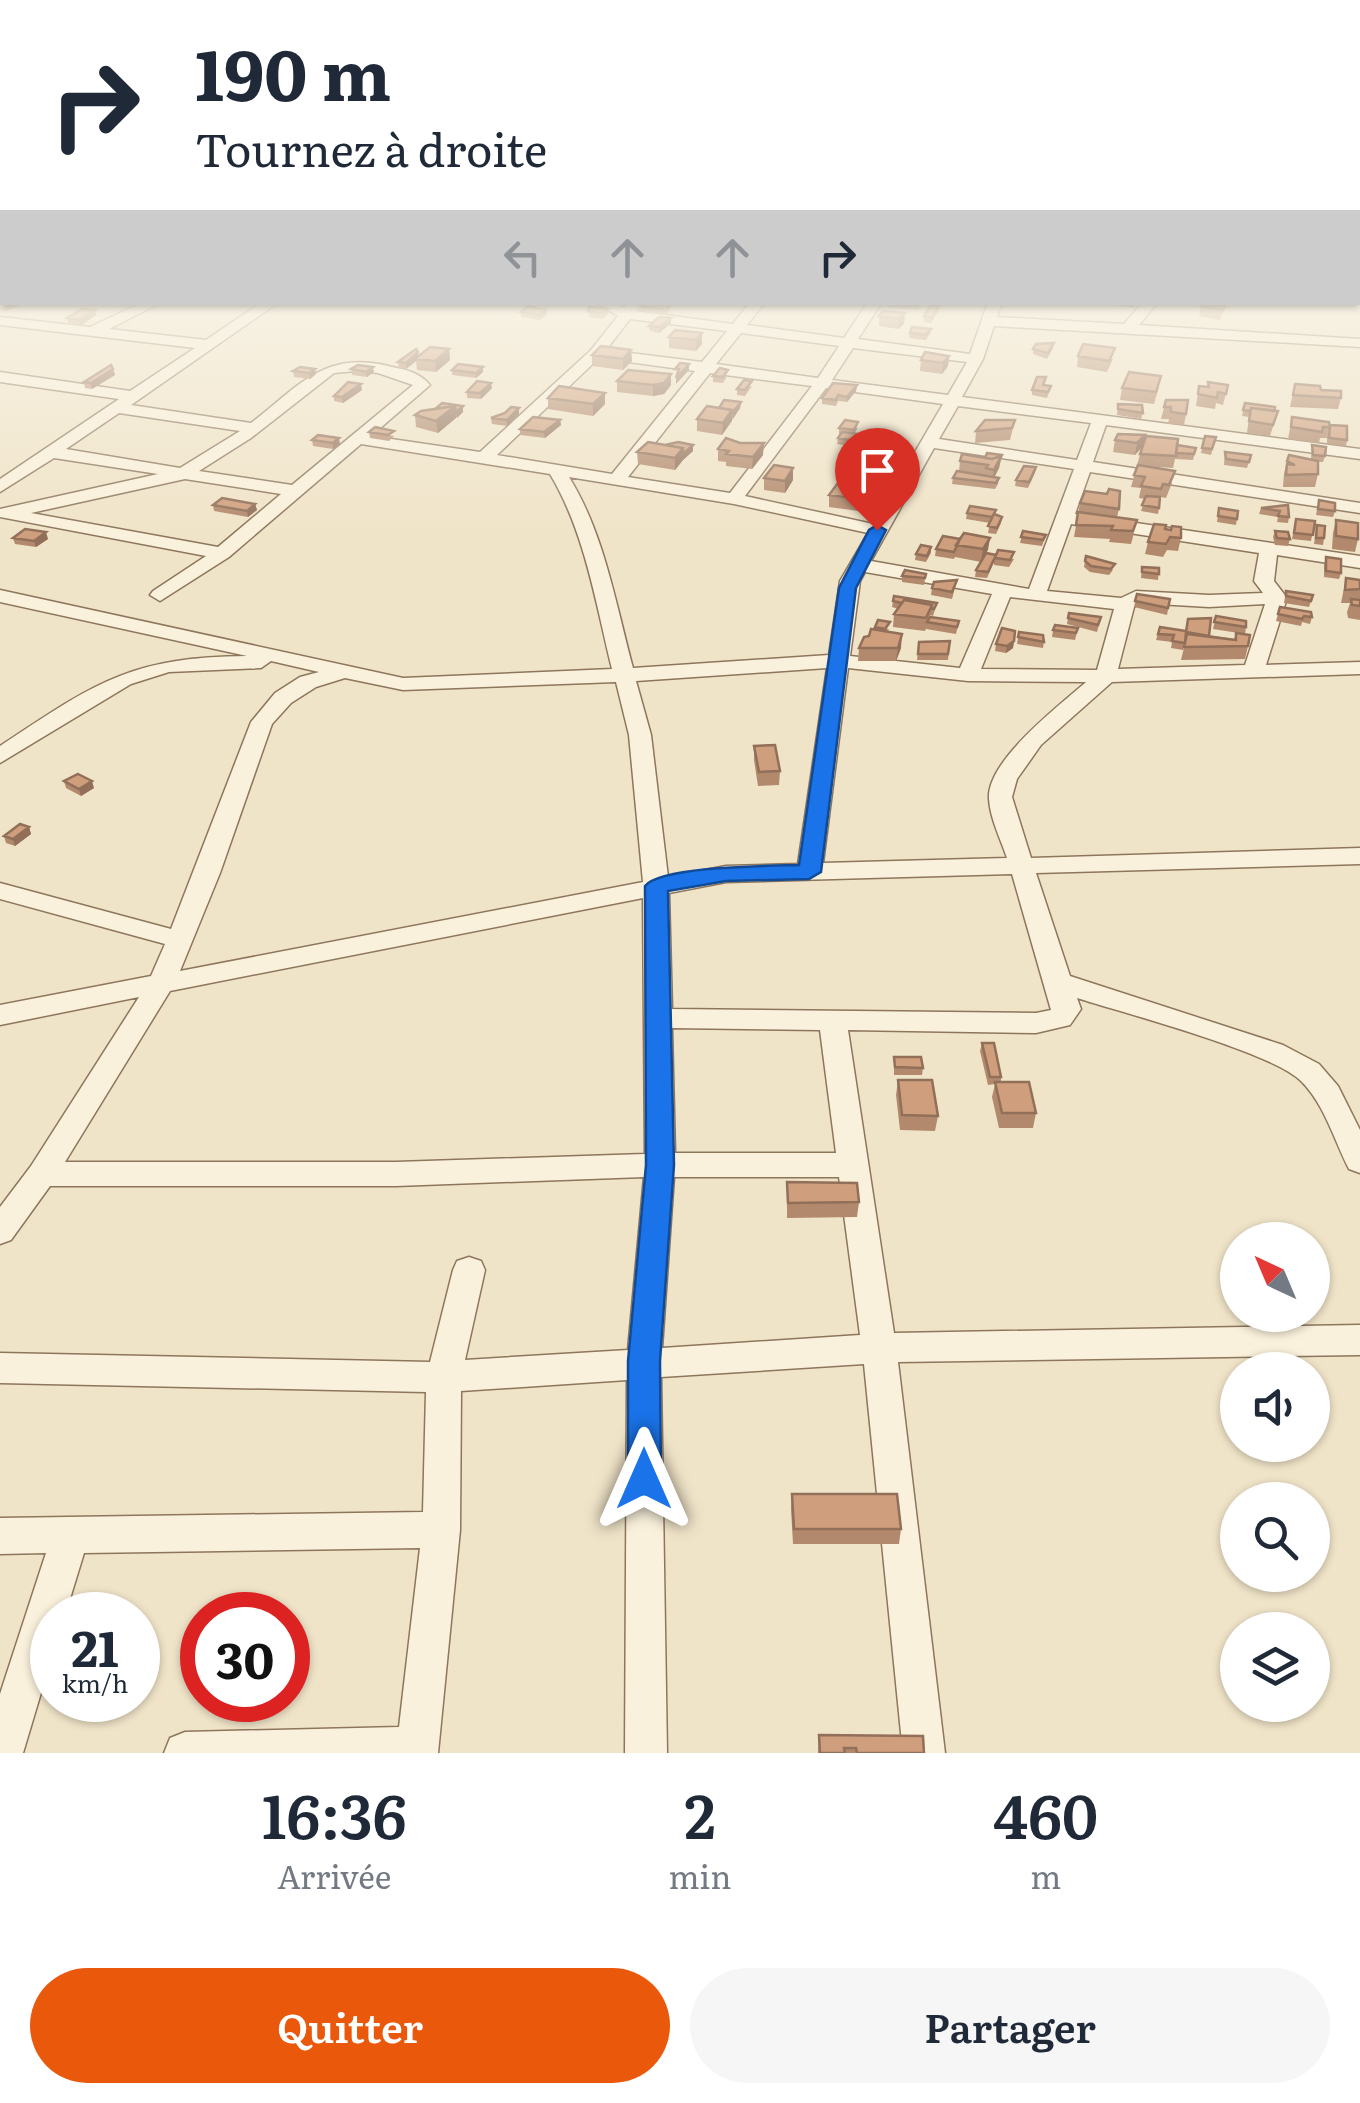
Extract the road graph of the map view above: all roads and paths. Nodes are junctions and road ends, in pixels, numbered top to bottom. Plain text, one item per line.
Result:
1 (170, 371) edge
2 (328, 371) edge
3 (389, 371) edge
4 (577, 371) edge
5 (701, 371) edge
6 (732, 371) edge
7 (829, 371) edge
8 (969, 371) edge
9 (0, 377) edge
10 (822, 383) junction
11 (131, 396) junction
12 (952, 400) junction
13 (117, 408) junction
14 (1100, 420) junction
15 (254, 428) junction
16 (359, 438) junction
17 (928, 442) junction
18 (52, 452) junction
19 (1360, 454) edge
20 (484, 458) junction
21 (1083, 466) junction
22 (556, 470) junction
23 (182, 474) junction
24 (618, 478) junction
25 (0, 487) edge
26 (295, 492) junction
27 (734, 499) junction
28 (1360, 508) edge
29 (2, 513) edge
30 (1064, 518) junction
31 (877, 530) junction
32 (1268, 548) junction
33 (222, 552) junction
34 (1360, 562) edge
35 (860, 565) junction
36 (1003, 590) junction
37 (160, 595) dead end
38 (0, 596) edge
39 (1036, 596) junction
40 (1277, 598) junction
41 (1125, 604) junction
42 (302, 661) junction
43 (840, 661) junction
44 (1360, 668) edge
45 (1254, 670) junction
46 (344, 672) junction
47 (968, 675) junction
48 (624, 676) junction
49 (1106, 676) junction
50 (0, 756) edge
51 (1360, 856) edge
52 (1023, 865) junction
53 (809, 872) junction
54 (656, 886) junction
55 (0, 890) edge
56 (178, 939) junction
57 (1059, 982) junction
58 (161, 984) junction
59 (0, 1016) edge
60 (657, 1018) junction
61 (832, 1019) junction
62 (1360, 1160) edge
63 (660, 1165) junction
64 (852, 1165) junction
65 (42, 1174) junction
66 (0, 1231) edge
67 (468, 1270) dead end
68 (1360, 1340) edge
69 (879, 1348) junction
70 (644, 1361) junction
71 (0, 1368) edge
72 (444, 1377) junction
73 (441, 1530) junction
74 (71, 1534) junction
75 (0, 1536) edge
76 (417, 1750) edge
77 (2, 1753) edge
78 (186, 1753) edge
79 (646, 1753) edge
80 (924, 1753) edge

1 - 11 street
2 - 15 street
3 - 16 street
4 - 20 street
5 - 24 street
6 - 10 street
7 - 10 street
8 - 12 street
9 - 11 street
10 - 12 street
10 - 27 street
11 - 13 street
12 - 14 street
12 - 17 street
13 - 15 street
13 - 18 street
14 - 19 street
14 - 21 street
15 - 23 street
16 - 20 street
16 - 26 street
17 - 21 street
17 - 31 street
18 - 23 street
18 - 25 street
20 - 22 street
21 - 28 street
21 - 30 street
22 - 24 street
22 - 48 street
23 - 26 street
23 - 29 street
24 - 27 street
26 - 33 street
27 - 31 street
29 - 33 street
30 - 32 street
30 - 39 street
31 - 35 street
32 - 34 street
32 - 40 street
33 - 37 street
35 - 36 street
35 - 43 street
36 - 39 street
36 - 47 street
38 - 42 street
39 - 41 street
40 - 41 street
40 - 45 street
41 - 49 street
42 - 46 street
42 - 50 street
43 - 47 street
43 - 48 street
43 - 53 street
44 - 45 street
45 - 49 street
46 - 48 street
46 - 56 street
47 - 49 street
48 - 54 street
49 - 52 street
51 - 52 street
52 - 53 street
52 - 57 street
53 - 54 street
54 - 58 street
54 - 60 street
55 - 56 street
56 - 58 street
57 - 61 street
57 - 62 street
58 - 59 street
58 - 65 street
60 - 61 street
60 - 63 street
61 - 64 street
63 - 64 street
63 - 65 street
63 - 70 street
64 - 69 street
65 - 66 street
67 - 72 street
68 - 69 street
69 - 70 street
69 - 80 street
70 - 72 street
70 - 79 street
71 - 72 street
72 - 73 street
73 - 74 street
73 - 76 street
74 - 75 street
74 - 77 street
76 - 78 street

